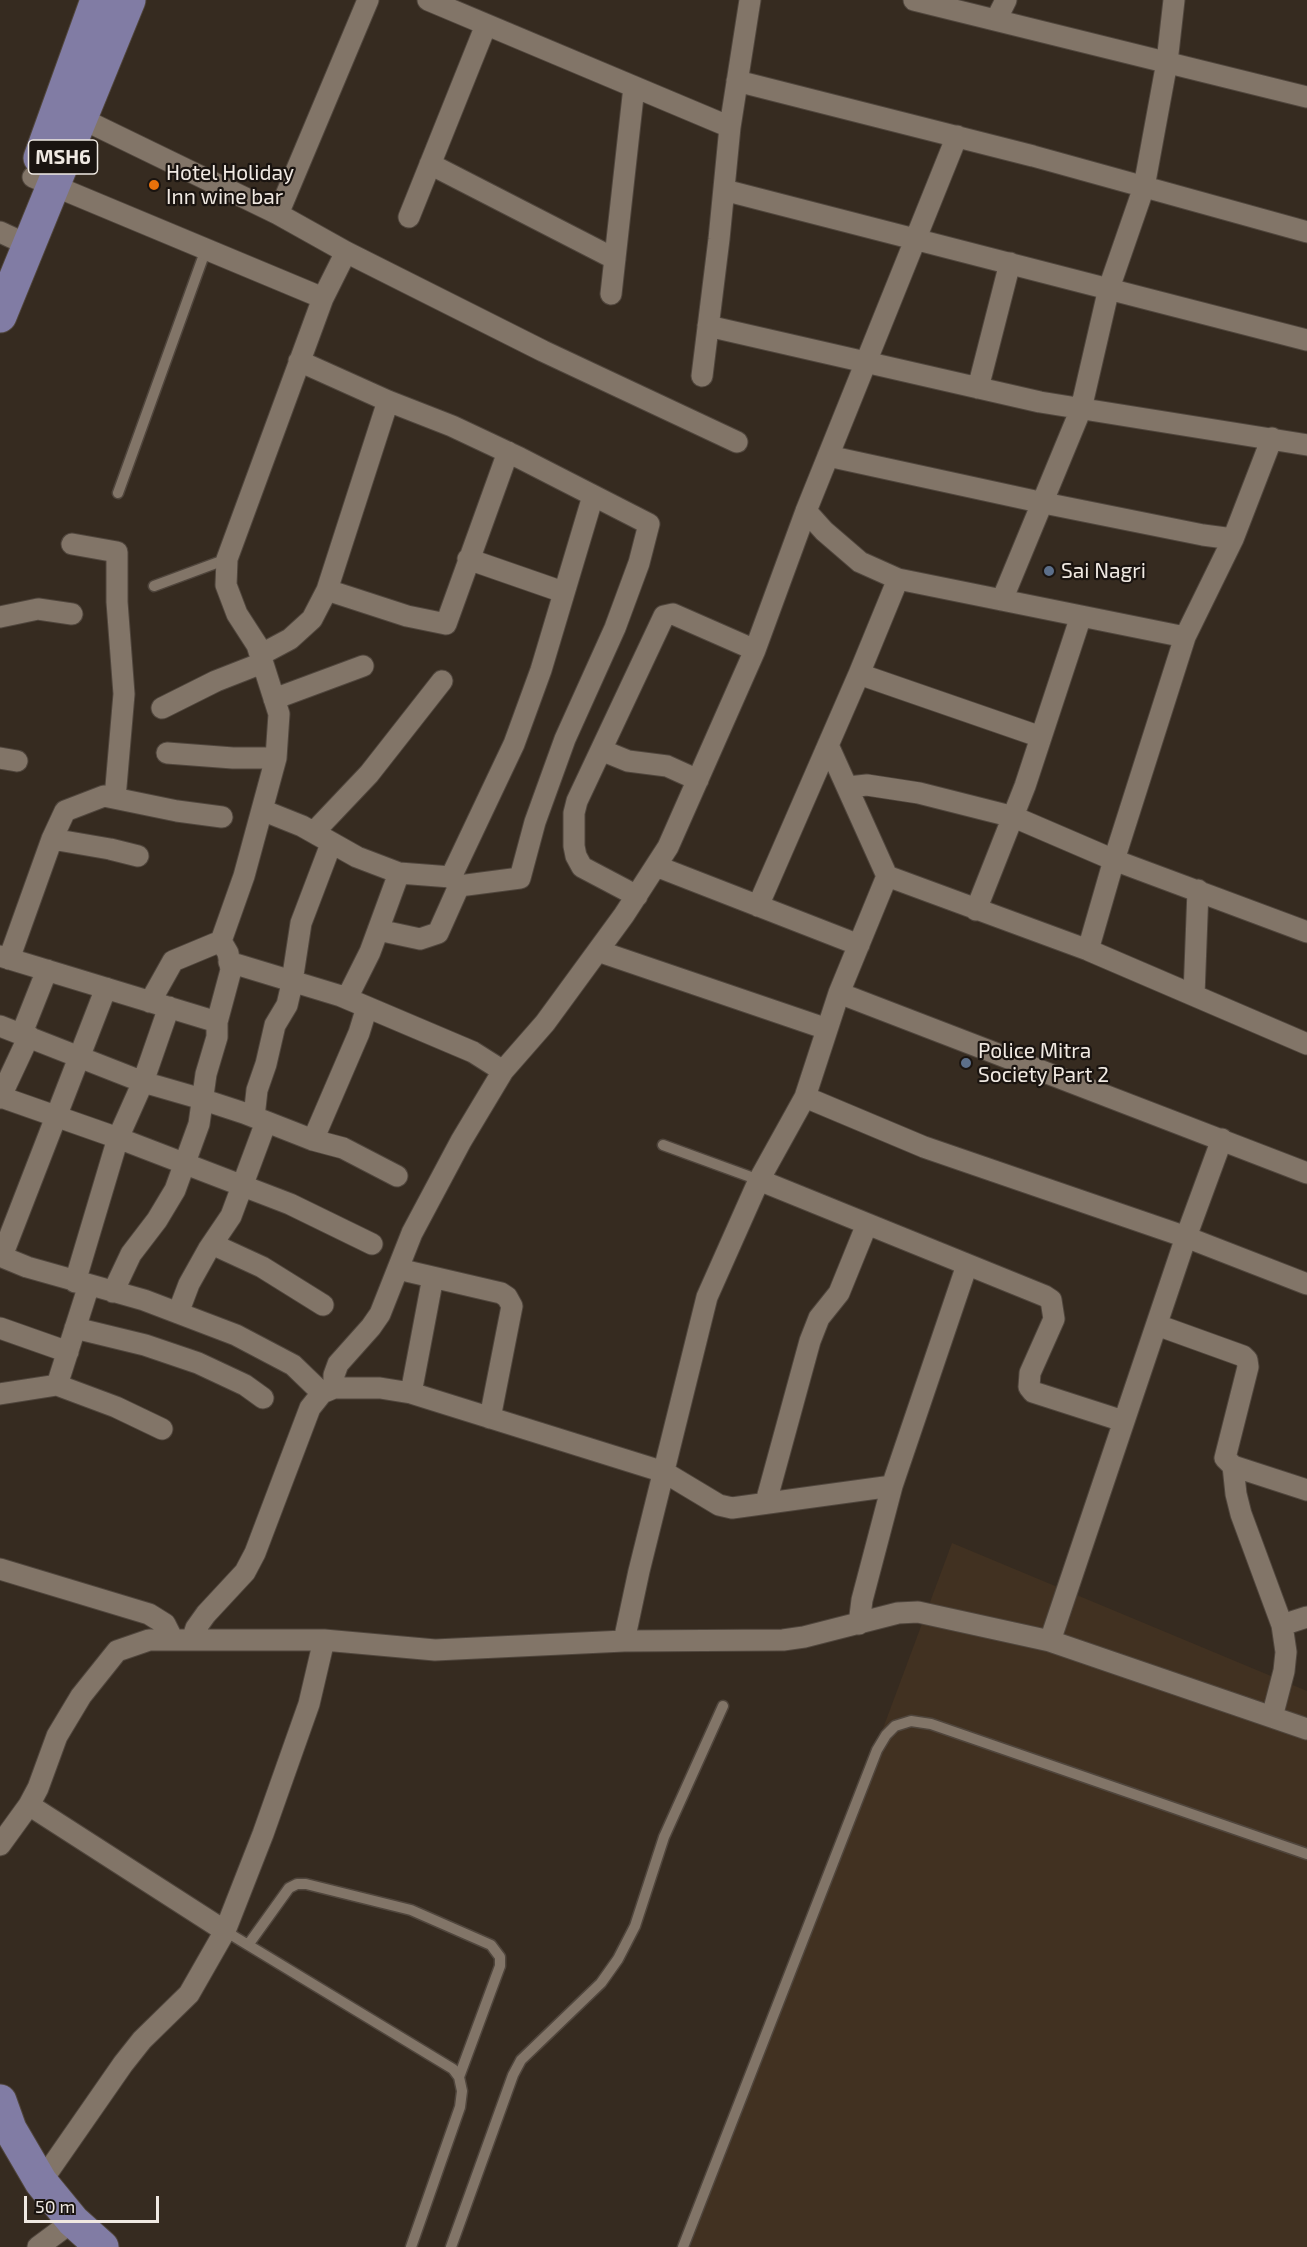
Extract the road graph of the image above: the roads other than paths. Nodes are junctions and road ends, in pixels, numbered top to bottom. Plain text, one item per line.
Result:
1 (97, 0) edge
2 (129, 0) edge
3 (368, 0) edge
4 (428, 0) edge
5 (750, 0) edge
6 (914, 0) edge
7 (1006, 0) edge
8 (1174, 0) edge
9 (996, 20) junction
10 (486, 25) junction
11 (1167, 63) junction
12 (738, 81) junction
13 (634, 87) junction
14 (1307, 97) edge
15 (69, 113) junction
16 (730, 127) junction
17 (957, 136) junction
18 (430, 164) junction
19 (43, 181) junction
20 (1144, 187) junction
21 (724, 190) junction
22 (278, 214) junction
23 (409, 217) dead end
24 (1307, 232) edge
25 (13, 238) edge
26 (916, 240) junction
27 (206, 249) junction
28 (346, 252) junction
29 (615, 259) junction
30 (1010, 263) junction
31 (0, 266) edge
32 (1109, 288) junction
33 (611, 294) dead end
34 (323, 298) junction
35 (0, 316) edge
36 (708, 326) junction
37 (1307, 340) edge
38 (299, 361) junction
39 (865, 362) junction
40 (702, 376) dead end
41 (978, 388) junction
42 (388, 401) junction
43 (1081, 409) junction
44 (1272, 438) junction
45 (737, 442) dead end
46 (1307, 445) edge
47 (508, 452) junction
48 (828, 456) junction
49 (118, 493) dead end
50 (593, 496) junction
51 (1044, 503) junction
52 (806, 511) junction
53 (1233, 538) junction
54 (72, 544) dead end
55 (227, 559) junction
56 (468, 559) junction
57 (898, 579) junction
58 (154, 586) dead end
59 (327, 590) junction
60 (563, 592) junction
61 (1002, 600) junction
62 (72, 614) dead end
63 (1081, 616) junction
64 (0, 617) edge
65 (1185, 637) junction
66 (755, 650) junction
67 (261, 659) junction
68 (363, 666) dead end
69 (859, 674) junction
70 (442, 681) dead end
71 (274, 699) junction
72 (162, 708) dead end
73 (1041, 737) junction
74 (828, 745) junction
75 (601, 750) junction
76 (167, 753) dead end
77 (276, 758) junction
78 (698, 780) junction
79 (848, 787) junction
80 (115, 798) junction
81 (262, 810) junction
82 (222, 817) dead end
83 (1014, 817) junction
84 (322, 838) junction
85 (52, 839) junction
86 (138, 856) dead end
87 (1114, 860) junction
88 (656, 866) junction
89 (399, 873) junction
90 (887, 876) junction
91 (455, 881) junction
92 (1198, 890) junction
93 (637, 896) junction
94 (758, 906) junction
95 (976, 910) junction
96 (378, 930) junction
97 (1307, 932) edge
98 (221, 940) junction
99 (859, 945) junction
100 (1088, 950) junction
101 (598, 951) junction
102 (5, 958) edge
103 (229, 962) junction
104 (47, 970) junction
105 (292, 981) junction
106 (106, 988) junction
107 (839, 993) junction
108 (1194, 995) junction
109 (347, 998) junction
110 (160, 1004) junction
111 (367, 1006) junction
112 (217, 1022) junction
113 (0, 1026) edge
114 (827, 1029) junction
115 (25, 1035) junction
116 (1307, 1044) edge
117 (78, 1056) junction
118 (503, 1071) junction
119 (143, 1082) junction
120 (805, 1097) junction
121 (0, 1098) edge
122 (203, 1100) junction
123 (55, 1117) junction
124 (260, 1120) junction
125 (118, 1138) junction
126 (1221, 1139) junction
127 (313, 1140) junction
128 (663, 1145) dead end
129 (186, 1164) junction
130 (1307, 1173) edge
131 (397, 1176) dead end
132 (759, 1180) junction
133 (243, 1186) junction
134 (867, 1224) junction
135 (1186, 1237) junction
136 (212, 1244) junction
137 (372, 1244) dead end
138 (1, 1256) edge
139 (967, 1265) junction
140 (398, 1269) junction
141 (433, 1277) junction
142 (82, 1283) junction
143 (1307, 1284) edge
144 (113, 1292) junction
145 (323, 1305) dead end
146 (178, 1313) junction
147 (1157, 1325) junction
148 (0, 1328) edge
149 (75, 1328) junction
150 (68, 1352) junction
151 (57, 1385) junction
152 (328, 1390) junction
153 (411, 1393) junction
154 (0, 1394) edge
155 (263, 1398) dead end
156 (490, 1418) junction
157 (1123, 1421) junction
158 (162, 1429) dead end
159 (1233, 1466) junction
160 (664, 1472) junction
161 (892, 1486) junction
162 (1307, 1490) edge
163 (766, 1502) junction
164 (0, 1569) edge
165 (1307, 1617) edge
166 (859, 1624) junction
167 (1282, 1625) junction
168 (182, 1640) junction
169 (324, 1640) junction
170 (624, 1641) junction
171 (1050, 1641) junction
172 (723, 1706) dead end
173 (1272, 1717) junction
174 (1307, 1729) edge
175 (29, 1805) junction
176 (0, 1845) edge
177 (1307, 1854) edge
178 (225, 1931) junction
179 (248, 1945) junction
180 (459, 2077) junction
181 (3, 2122) edge
182 (41, 2182) junction
183 (73, 2221) junction
184 (38, 2247) edge
185 (102, 2247) edge
186 (411, 2247) edge
187 (451, 2247) edge
188 (683, 2247) edge

1 - 15 main road, MSH6
2 - 15 main road, MSH6
3 - 22 street
4 - 10 street
5 - 12 street
6 - 9 street
7 - 9 street
8 - 11 street
9 - 11 street
10 - 13 street
10 - 18 street
11 - 14 street
11 - 20 street
12 - 16 street
12 - 17 street
13 - 16 street
13 - 29 street
15 - 19 main road, MSH6
15 - 22 street
16 - 21 street
17 - 20 street
17 - 26 street
18 - 23 street
18 - 29 street
19 - 25 main road, MSH6
19 - 27 street
20 - 24 street
20 - 32 street
21 - 26 street
21 - 36 street
22 - 28 street
25 - 31 main road, MSH6
25 - 35 main road, MSH6
26 - 30 street
26 - 39 street
27 - 34 street
27 - 49 lane
28 - 34 street
28 - 45 street
29 - 33 street
30 - 32 street
30 - 41 street
32 - 37 street
32 - 43 street
34 - 38 street
36 - 39 street
36 - 40 street
38 - 42 street
38 - 55 street
39 - 41 street
39 - 48 street
41 - 43 street
42 - 47 street
42 - 59 street
43 - 44 street
43 - 51 street
44 - 46 street
44 - 53 street
47 - 50 street
47 - 56 street
48 - 51 street
48 - 52 street
50 - 60 street
50 - 91 street
51 - 53 street
51 - 61 street
52 - 57 street
52 - 66 street
53 - 65 street
54 - 80 street
55 - 58 lane
55 - 67 street
56 - 59 street
56 - 60 street
57 - 61 street
57 - 69 street
59 - 67 street
60 - 91 street
61 - 63 street
62 - 64 street
63 - 65 street
63 - 73 street
65 - 87 street
66 - 75 street
66 - 78 street
67 - 71 street
67 - 72 street
68 - 71 street
69 - 73 street
69 - 74 street
70 - 84 street
71 - 77 street
73 - 83 street
74 - 79 street
74 - 94 street
75 - 78 street
75 - 93 street
76 - 77 street
77 - 81 street
78 - 88 street
79 - 83 street
79 - 90 street
80 - 82 street
80 - 85 street
81 - 84 street
81 - 98 street
83 - 87 street
83 - 95 street
84 - 89 street
84 - 105 street
85 - 86 street
85 - 102 street
87 - 92 street
87 - 100 street
88 - 93 street
88 - 94 street
89 - 91 street
89 - 96 street
90 - 95 street
90 - 99 street
91 - 96 street
92 - 97 street
92 - 108 street
93 - 101 street
94 - 99 street
95 - 100 street
96 - 109 street
98 - 103 street
98 - 110 street
99 - 107 street
100 - 108 street
101 - 114 street
101 - 118 street
102 - 104 street
103 - 105 street
103 - 112 street
104 - 106 street
104 - 115 street
105 - 109 street
105 - 124 street
106 - 110 street
106 - 117 street
107 - 114 street
107 - 126 street
108 - 116 street
109 - 111 street
110 - 112 street
110 - 119 street
111 - 118 street
111 - 127 street
112 - 122 street
113 - 115 street
114 - 120 street
115 - 117 street
115 - 121 street
117 - 119 street
117 - 123 street
118 - 140 street
119 - 122 street
119 - 125 street
120 - 132 street
120 - 135 street
121 - 123 street
122 - 124 street
122 - 129 street
123 - 125 street
123 - 138 street
124 - 127 street
124 - 133 street
125 - 129 street
125 - 142 street
126 - 130 street
126 - 135 street
127 - 131 street
128 - 132 lane
129 - 133 street
129 - 144 street
132 - 134 street
132 - 160 street
133 - 136 street
133 - 137 street
134 - 139 street
134 - 163 street
135 - 143 street
135 - 147 street
136 - 145 street
136 - 146 street
138 - 142 street
139 - 157 street
139 - 161 street
140 - 141 street
140 - 152 street
141 - 153 street
141 - 156 street
142 - 144 street
142 - 149 street
144 - 146 street
146 - 152 street
147 - 157 street
147 - 159 street
148 - 150 street
149 - 150 street
149 - 155 street
150 - 151 street
151 - 154 street
151 - 158 street
152 - 153 street
152 - 168 street
153 - 156 street
156 - 160 street
157 - 171 street
159 - 162 street
159 - 167 street
160 - 163 street
160 - 170 street
161 - 163 street
161 - 166 street
164 - 168 street
165 - 167 street
166 - 170 street
166 - 171 street
167 - 173 street
168 - 169 street
168 - 175 street
169 - 170 street
169 - 178 street
171 - 173 street
172 - 187 lane
173 - 174 street
175 - 176 street
175 - 178 street
177 - 188 lane
178 - 179 lane
178 - 182 street
179 - 180 lane
179 - 180 lane
180 - 186 lane
181 - 182 main road
182 - 183 main road
183 - 184 street
183 - 185 main road

